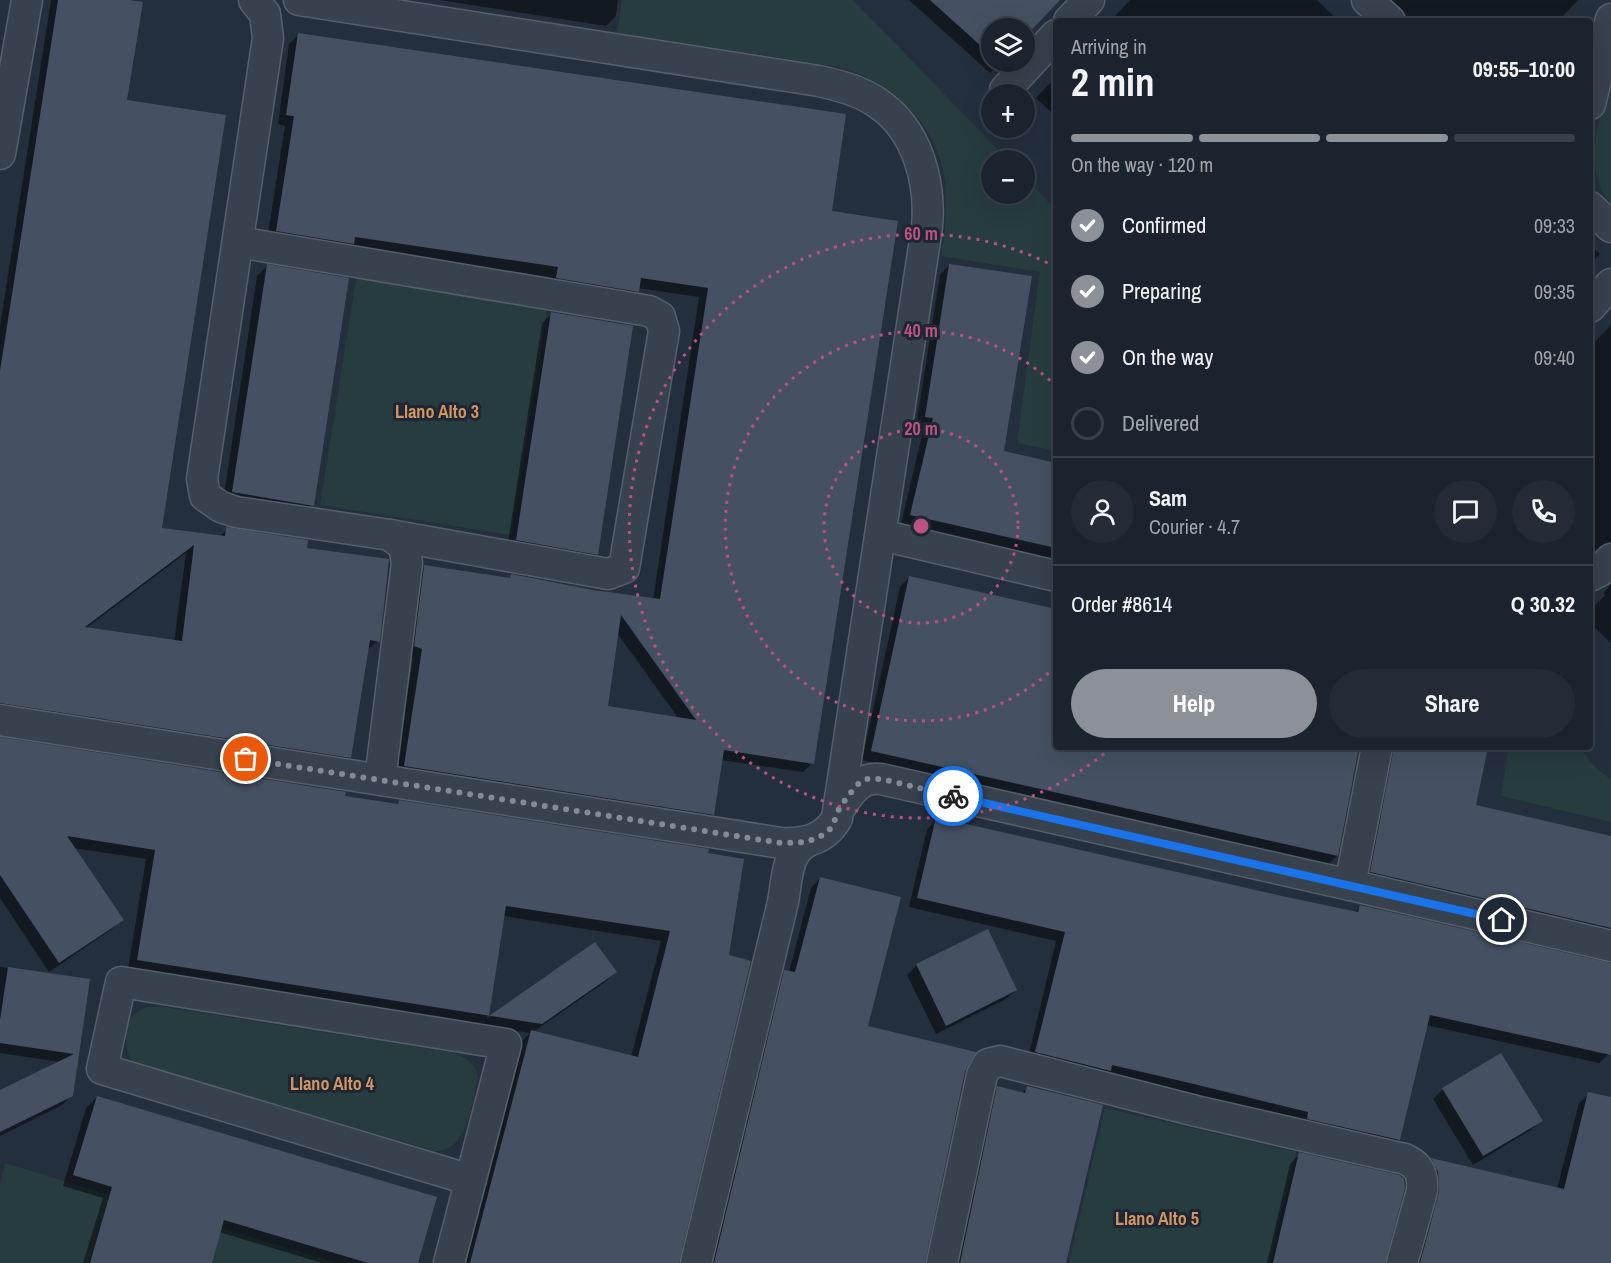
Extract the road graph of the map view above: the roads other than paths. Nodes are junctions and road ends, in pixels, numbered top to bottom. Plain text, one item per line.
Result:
1 (27, 0) edge
2 (254, 0) edge
3 (299, 0) edge
4 (1367, 0) edge
5 (1387, 18) edge
6 (1611, 19) edge
7 (1053, 38) edge
8 (1011, 84) edge
9 (1593, 92) edge
10 (0, 154) edge
11 (238, 242) junction
12 (1611, 284) edge
13 (1593, 304) edge
14 (881, 535) junction
15 (390, 536) junction
16 (1611, 559) edge
17 (1593, 574) edge
18 (1053, 575) edge
19 (0, 720) edge
20 (1376, 750) edge
21 (380, 780) junction
22 (839, 809) junction
23 (807, 842) junction
24 (1350, 885) junction
25 (1611, 946) edge
26 (471, 1180) junction
27 (450, 1263) edge
28 (696, 1263) edge
29 (942, 1263) edge
30 (1402, 1263) edge

1 - 10 street
2 - 11 street
3 - 14 street
4 - 5 street
6 - 9 street
7 - 8 street
11 - 15 street
11 - 15 street
12 - 13 street
14 - 18 street
14 - 22 street
15 - 21 street
16 - 17 street
19 - 21 street
20 - 24 street
21 - 23 street
22 - 23 street
22 - 24 street
23 - 28 street
24 - 25 street
26 - 26 street
26 - 27 street
29 - 30 street

